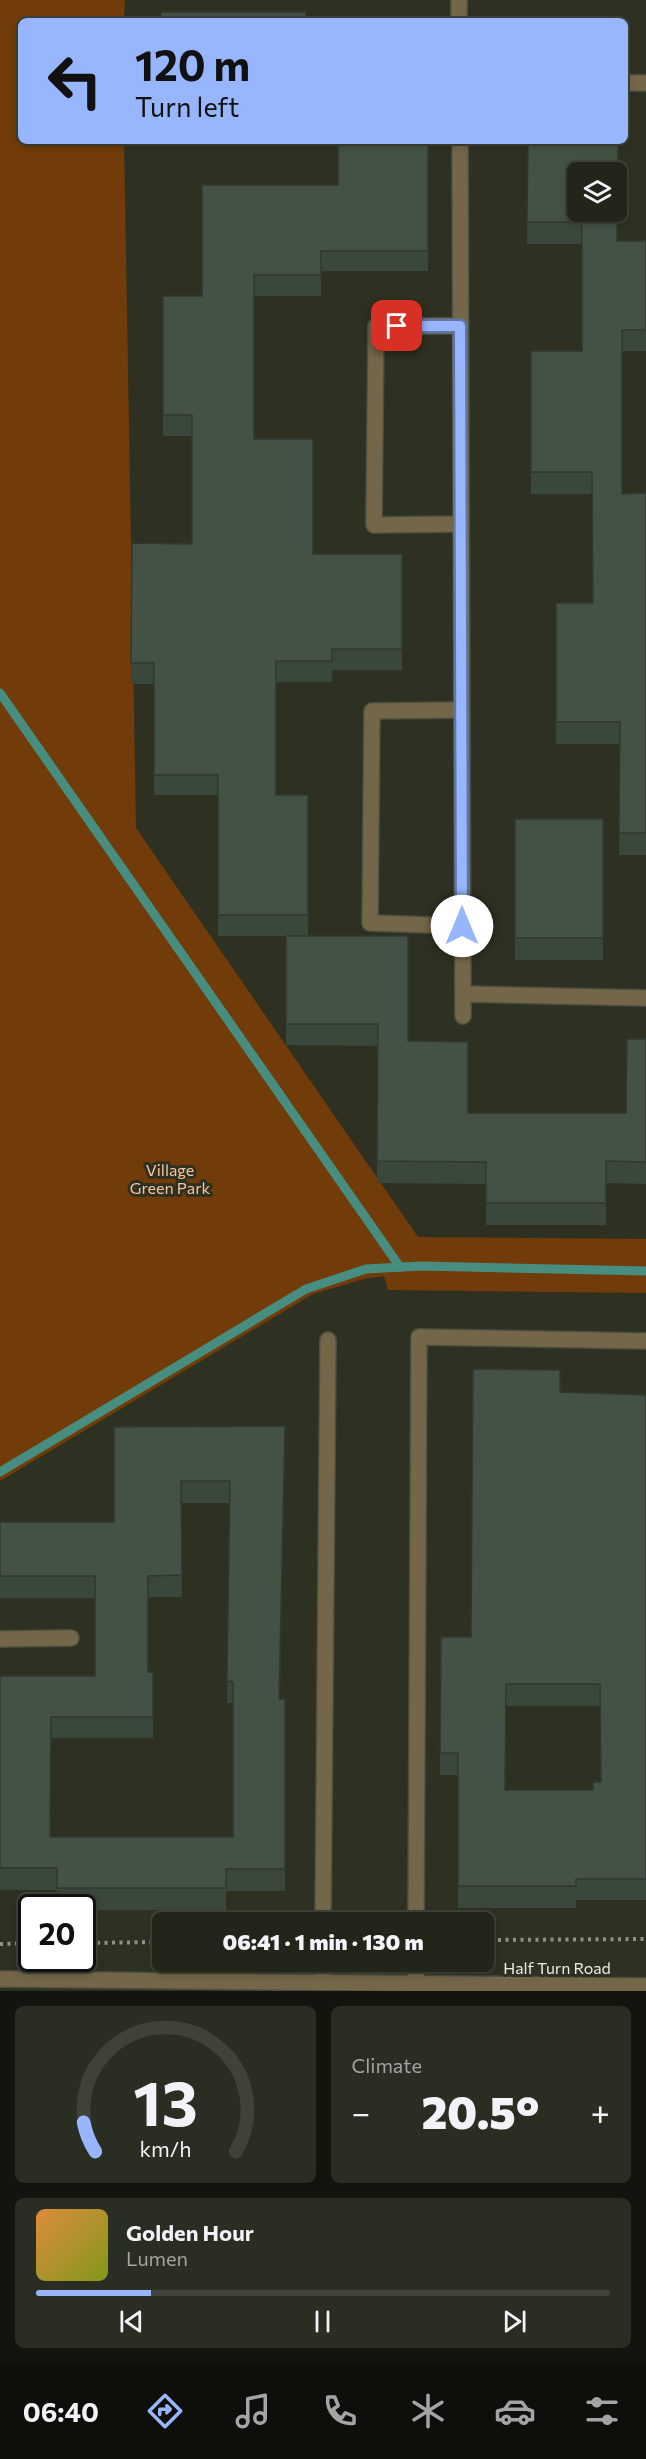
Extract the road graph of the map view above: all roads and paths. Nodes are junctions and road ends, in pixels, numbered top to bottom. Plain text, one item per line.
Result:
1 (459, 0) edge
2 (459, 18) edge
3 (628, 83) edge
4 (646, 83) edge
5 (460, 144) edge
6 (460, 326) junction
7 (461, 524) junction
8 (461, 710) junction
9 (462, 926) junction
10 (464, 994) junction
11 (646, 998) edge
12 (463, 1016) dead end
13 (328, 1340) dead end
14 (646, 1341) edge
15 (71, 1638) dead end
16 (0, 1639) edge
17 (323, 1912) edge
18 (416, 1912) edge
19 (646, 1939) edge
20 (494, 1940) edge
21 (152, 1942) edge
22 (18, 1943) edge
23 (96, 1943) edge
24 (0, 1944) edge
25 (323, 1972) edge
26 (416, 1972) edge
27 (0, 1979) edge
28 (323, 1983) junction
29 (416, 1985) junction
30 (639, 1988) edge

1 - 2 street
3 - 4 street
5 - 6 street
6 - 7 street
6 - 7 street
7 - 8 street
8 - 9 street
8 - 9 street
9 - 10 street
10 - 11 street
10 - 12 street
13 - 17 street
14 - 18 street
15 - 16 street
19 - 20 path
21 - 23 path
22 - 24 path
25 - 28 street
26 - 29 street
27 - 28 street, Half Turn Road
28 - 29 street, Half Turn Road
29 - 30 street, Half Turn Road

